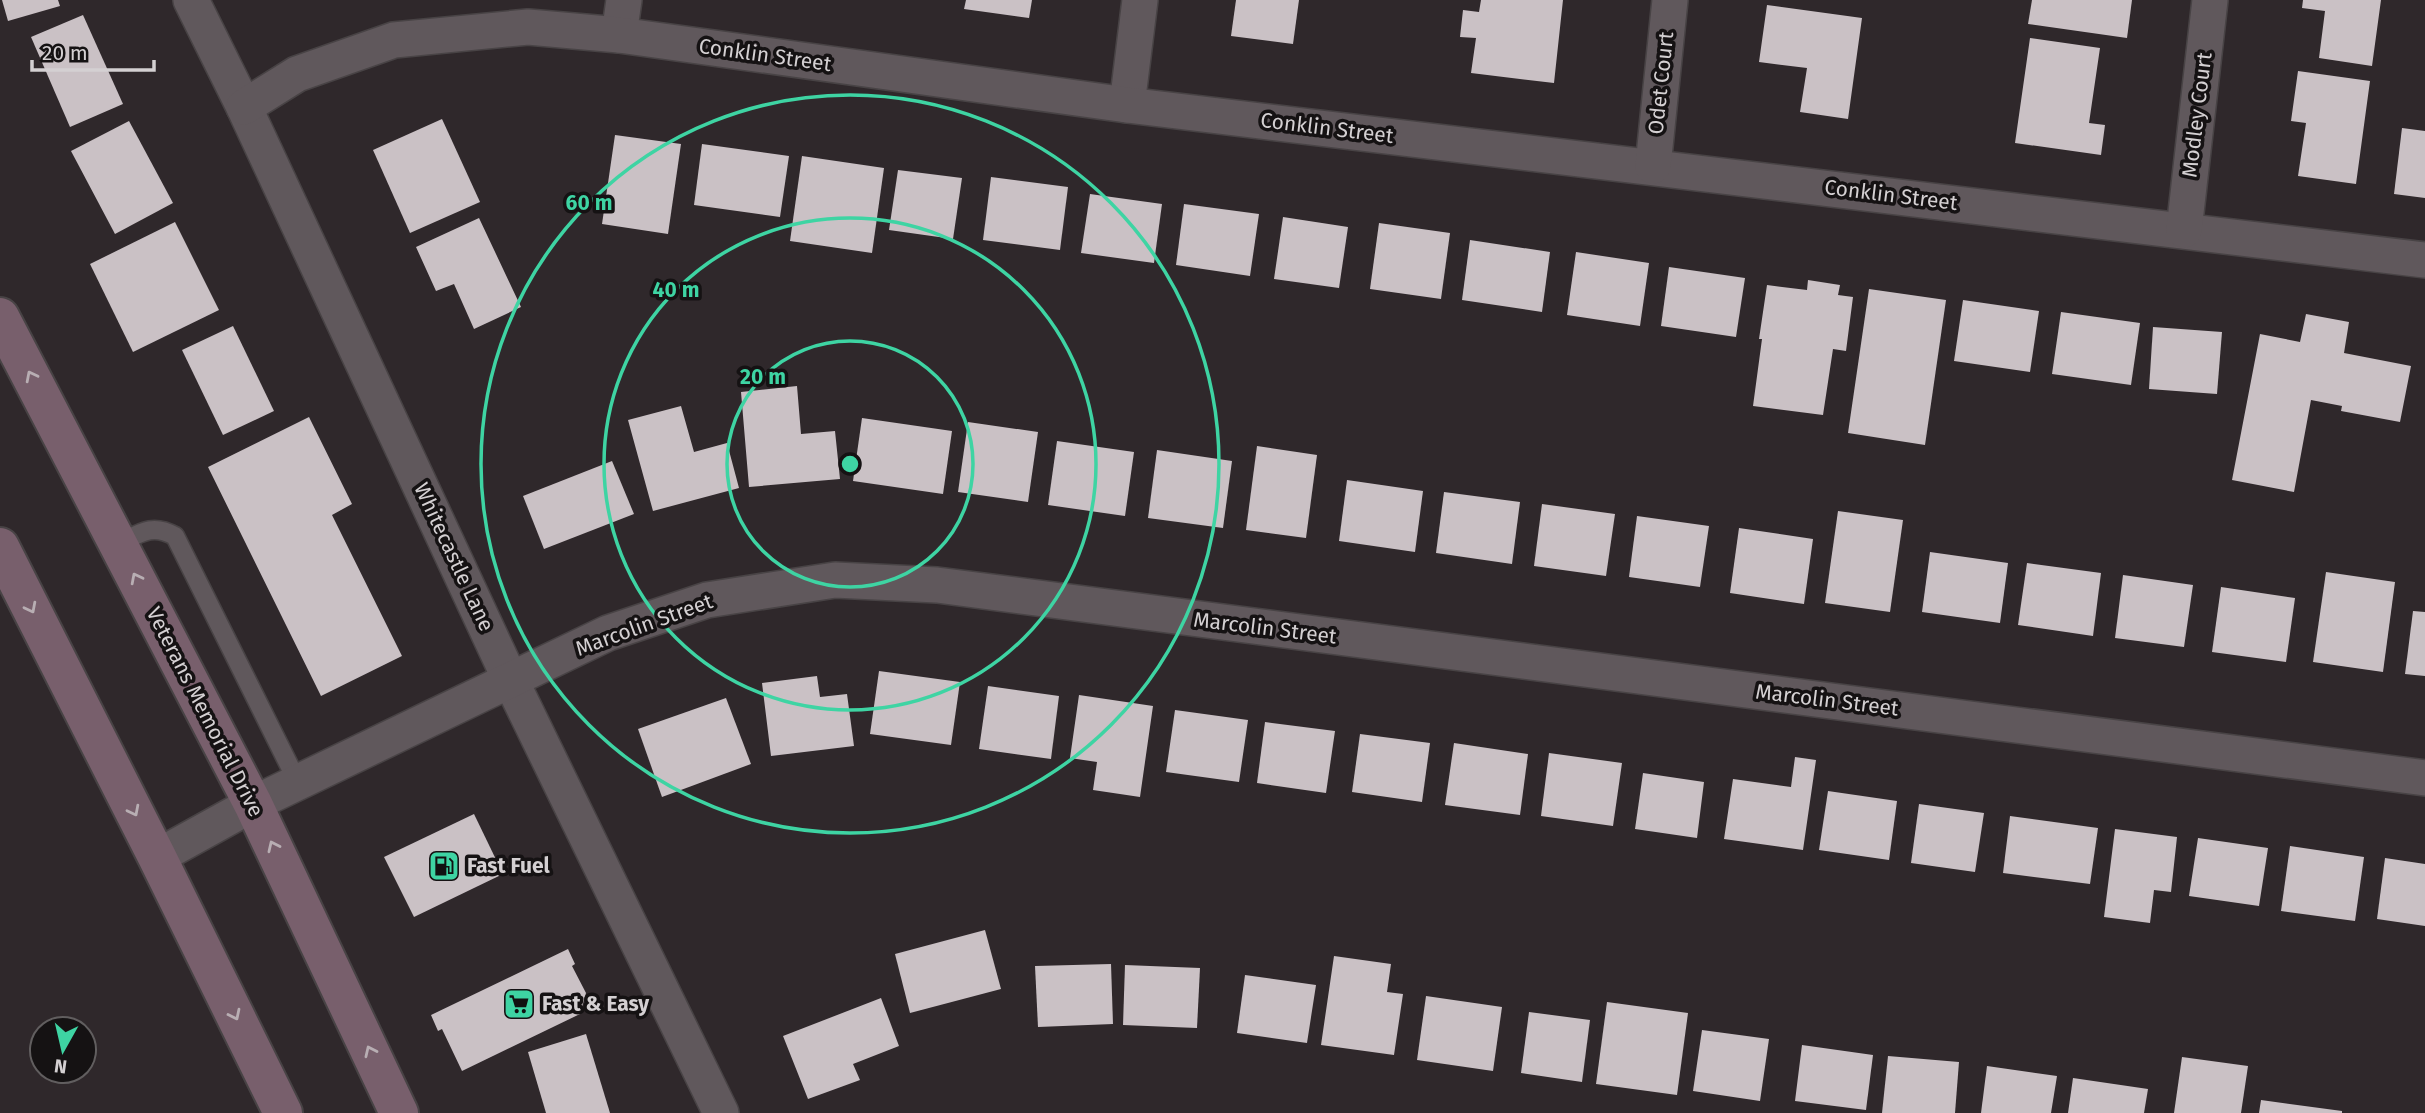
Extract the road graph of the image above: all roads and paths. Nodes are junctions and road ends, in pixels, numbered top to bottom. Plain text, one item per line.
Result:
1 (191, 0) edge
2 (624, 0) edge
3 (1140, 0) edge
4 (1670, 0) edge
5 (2210, 0) edge
6 (620, 35) junction
7 (1127, 104) junction
8 (244, 107) junction
9 (1653, 166) junction
10 (2184, 230) junction
11 (2425, 260) edge
12 (0, 317) edge
13 (118, 544) junction
14 (0, 547) edge
15 (510, 679) junction
16 (2425, 778) edge
17 (298, 783) junction
18 (253, 804) junction
19 (157, 857) junction
20 (283, 1113) edge
21 (399, 1113) edge
22 (721, 1113) edge

1 - 8 street, Whitecastle Lane
2 - 6 street
3 - 7 street
4 - 9 street, Odet Court
5 - 10 street, Modley Court
6 - 7 street, Conklin Street
6 - 8 street, Conklin Street
7 - 9 street, Conklin Street
8 - 15 street, Whitecastle Lane
9 - 10 street, Conklin Street
10 - 11 street, Conklin Street
13 -> 12 main road, Veterans Memorial Drive
13 - 17 lane
18 -> 13 main road, Veterans Memorial Drive
14 -> 19 main road
15 - 16 street, Marcolin Street
15 - 17 street, Marcolin Street
15 - 22 street, Whitecastle Lane
17 - 18 street, Marcolin Street
18 - 19 street, Marcolin Street
21 -> 18 main road, Veterans Memorial Drive
19 -> 20 main road

